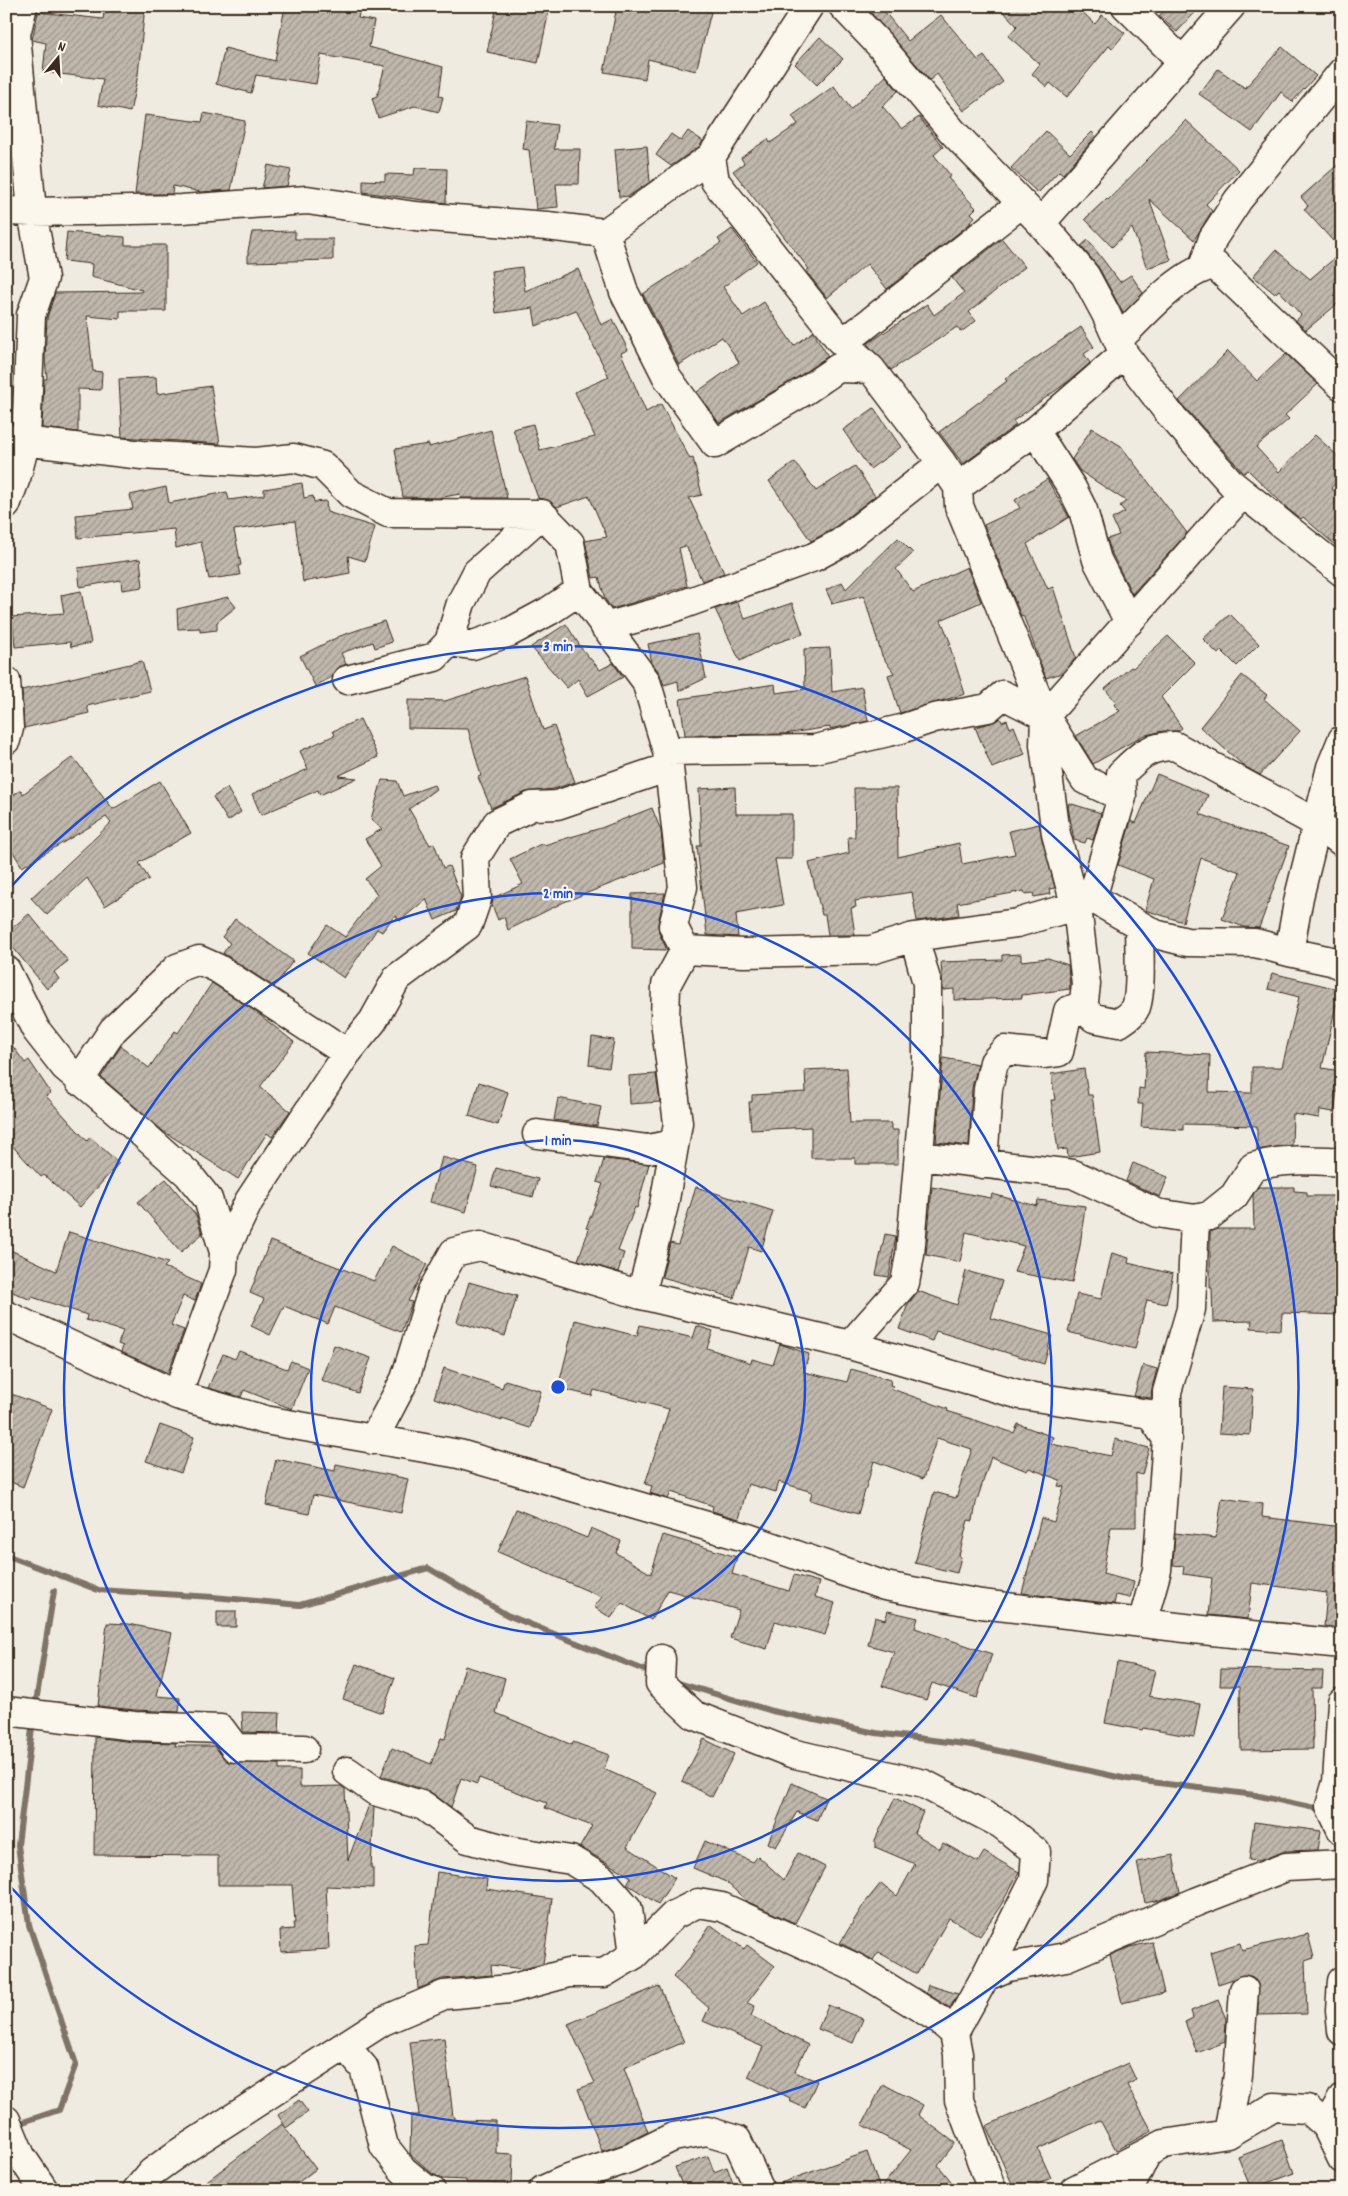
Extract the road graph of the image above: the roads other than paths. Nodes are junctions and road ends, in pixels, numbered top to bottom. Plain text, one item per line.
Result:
1 (23, 6) edge
2 (809, 6) edge
3 (843, 6) edge
4 (1126, 6) edge
5 (1231, 6) edge
6 (1182, 61) junction
7 (1340, 75) edge
8 (1342, 105) edge
9 (711, 157) junction
10 (1022, 203) junction
11 (19, 212) edge
12 (1041, 223) junction
13 (605, 233) junction
14 (1203, 267) junction
15 (840, 340) junction
16 (1121, 347) junction
17 (871, 369) junction
18 (1342, 386) edge
19 (1035, 431) junction
20 (16, 439) edge
21 (942, 463) junction
22 (958, 487) junction
23 (1244, 493) junction
24 (6, 504) edge
25 (542, 514) junction
26 (1342, 572) edge
27 (579, 591) junction
28 (1130, 622) junction
29 (605, 627) junction
30 (449, 642) junction
31 (6, 680) edge
32 (347, 680) dead end
33 (1045, 716) junction
34 (6, 740) edge
35 (1342, 740) edge
36 (668, 759) junction
37 (1122, 797) junction
38 (1318, 824) junction
39 (1342, 842) edge
40 (1084, 902) junction
41 (1139, 926) junction
42 (914, 938) junction
43 (685, 950) junction
44 (1289, 952) junction
45 (1342, 966) edge
46 (9, 985) edge
47 (1080, 1006) junction
48 (347, 1053) junction
49 (79, 1081) junction
50 (537, 1134) dead end
51 (674, 1144) junction
52 (918, 1156) junction
53 (1342, 1162) edge
54 (983, 1164) junction
55 (1195, 1219) junction
56 (224, 1252) junction
57 (641, 1295) junction
58 (6, 1315) edge
59 (850, 1345) junction
60 (177, 1395) junction
61 (1167, 1439) junction
62 (373, 1440) junction
63 (1142, 1623) junction
64 (1342, 1644) edge
65 (661, 1659) dead end
66 (1342, 1702) edge
67 (26, 1714) edge
68 (304, 1749) dead end
69 (347, 1771) dead end
70 (1342, 1831) edge
71 (1342, 1864) edge
72 (634, 1956) junction
73 (986, 1978) junction
74 (1342, 1981) edge
75 (1244, 1990) dead end
76 (1342, 2031) edge
77 (954, 2033) junction
78 (345, 2046) junction
79 (1342, 2099) edge
80 (1326, 2126) junction
81 (9, 2127) edge
82 (1228, 2134) junction
83 (1147, 2153) junction
84 (1342, 2159) edge
85 (1092, 2186) edge
86 (44, 2190) edge
87 (137, 2190) edge
88 (431, 2190) edge
89 (543, 2190) edge
90 (760, 2190) edge
91 (992, 2190) edge
92 (1129, 2190) edge

1 - 11 street
2 - 9 street
3 - 10 street
4 - 6 street
5 - 6 street
6 - 12 street
7 - 8 street
7 - 14 street
9 - 13 street
9 - 15 street
10 - 12 street
10 - 15 street
11 - 13 street
11 - 20 street
12 - 16 street
13 - 17 street
14 - 16 street
14 - 18 street
15 - 17 street
16 - 19 street
16 - 23 street
17 - 21 street
19 - 22 street
19 - 28 street
20 - 24 street
20 - 25 street
21 - 22 street
21 - 29 street
22 - 33 street
23 - 26 street
23 - 28 street
25 - 27 street
25 - 30 street
27 - 29 street
27 - 30 street
28 - 33 street
29 - 36 street
30 - 32 street
31 - 34 street
33 - 36 street
33 - 37 street
33 - 40 street
35 - 38 street
36 - 43 street
36 - 48 street
37 - 38 street
37 - 40 street
38 - 39 street
38 - 44 street
40 - 41 street
40 - 42 street
40 - 47 street
41 - 44 street
41 - 47 street
42 - 43 street
42 - 52 street
43 - 51 street
44 - 45 street
46 - 49 street
47 - 54 street
48 - 49 street
48 - 56 street
49 - 56 street
50 - 51 street
51 - 57 street
52 - 54 street
52 - 59 street
53 - 55 street
54 - 55 street
55 - 61 street
56 - 60 street
57 - 59 street
57 - 62 street
58 - 60 street
59 - 61 street
60 - 62 street
61 - 63 street
62 - 63 street
63 - 64 street
65 - 73 street
66 - 70 street
67 - 68 street
69 - 72 street
71 - 73 street
72 - 77 street
72 - 78 street
73 - 77 street
74 - 76 street
75 - 82 street
77 - 91 street
78 - 87 street
78 - 88 street
79 - 80 street
80 - 82 street
80 - 84 street
81 - 86 street
82 - 83 street
83 - 85 street
83 - 92 street
89 - 90 street

